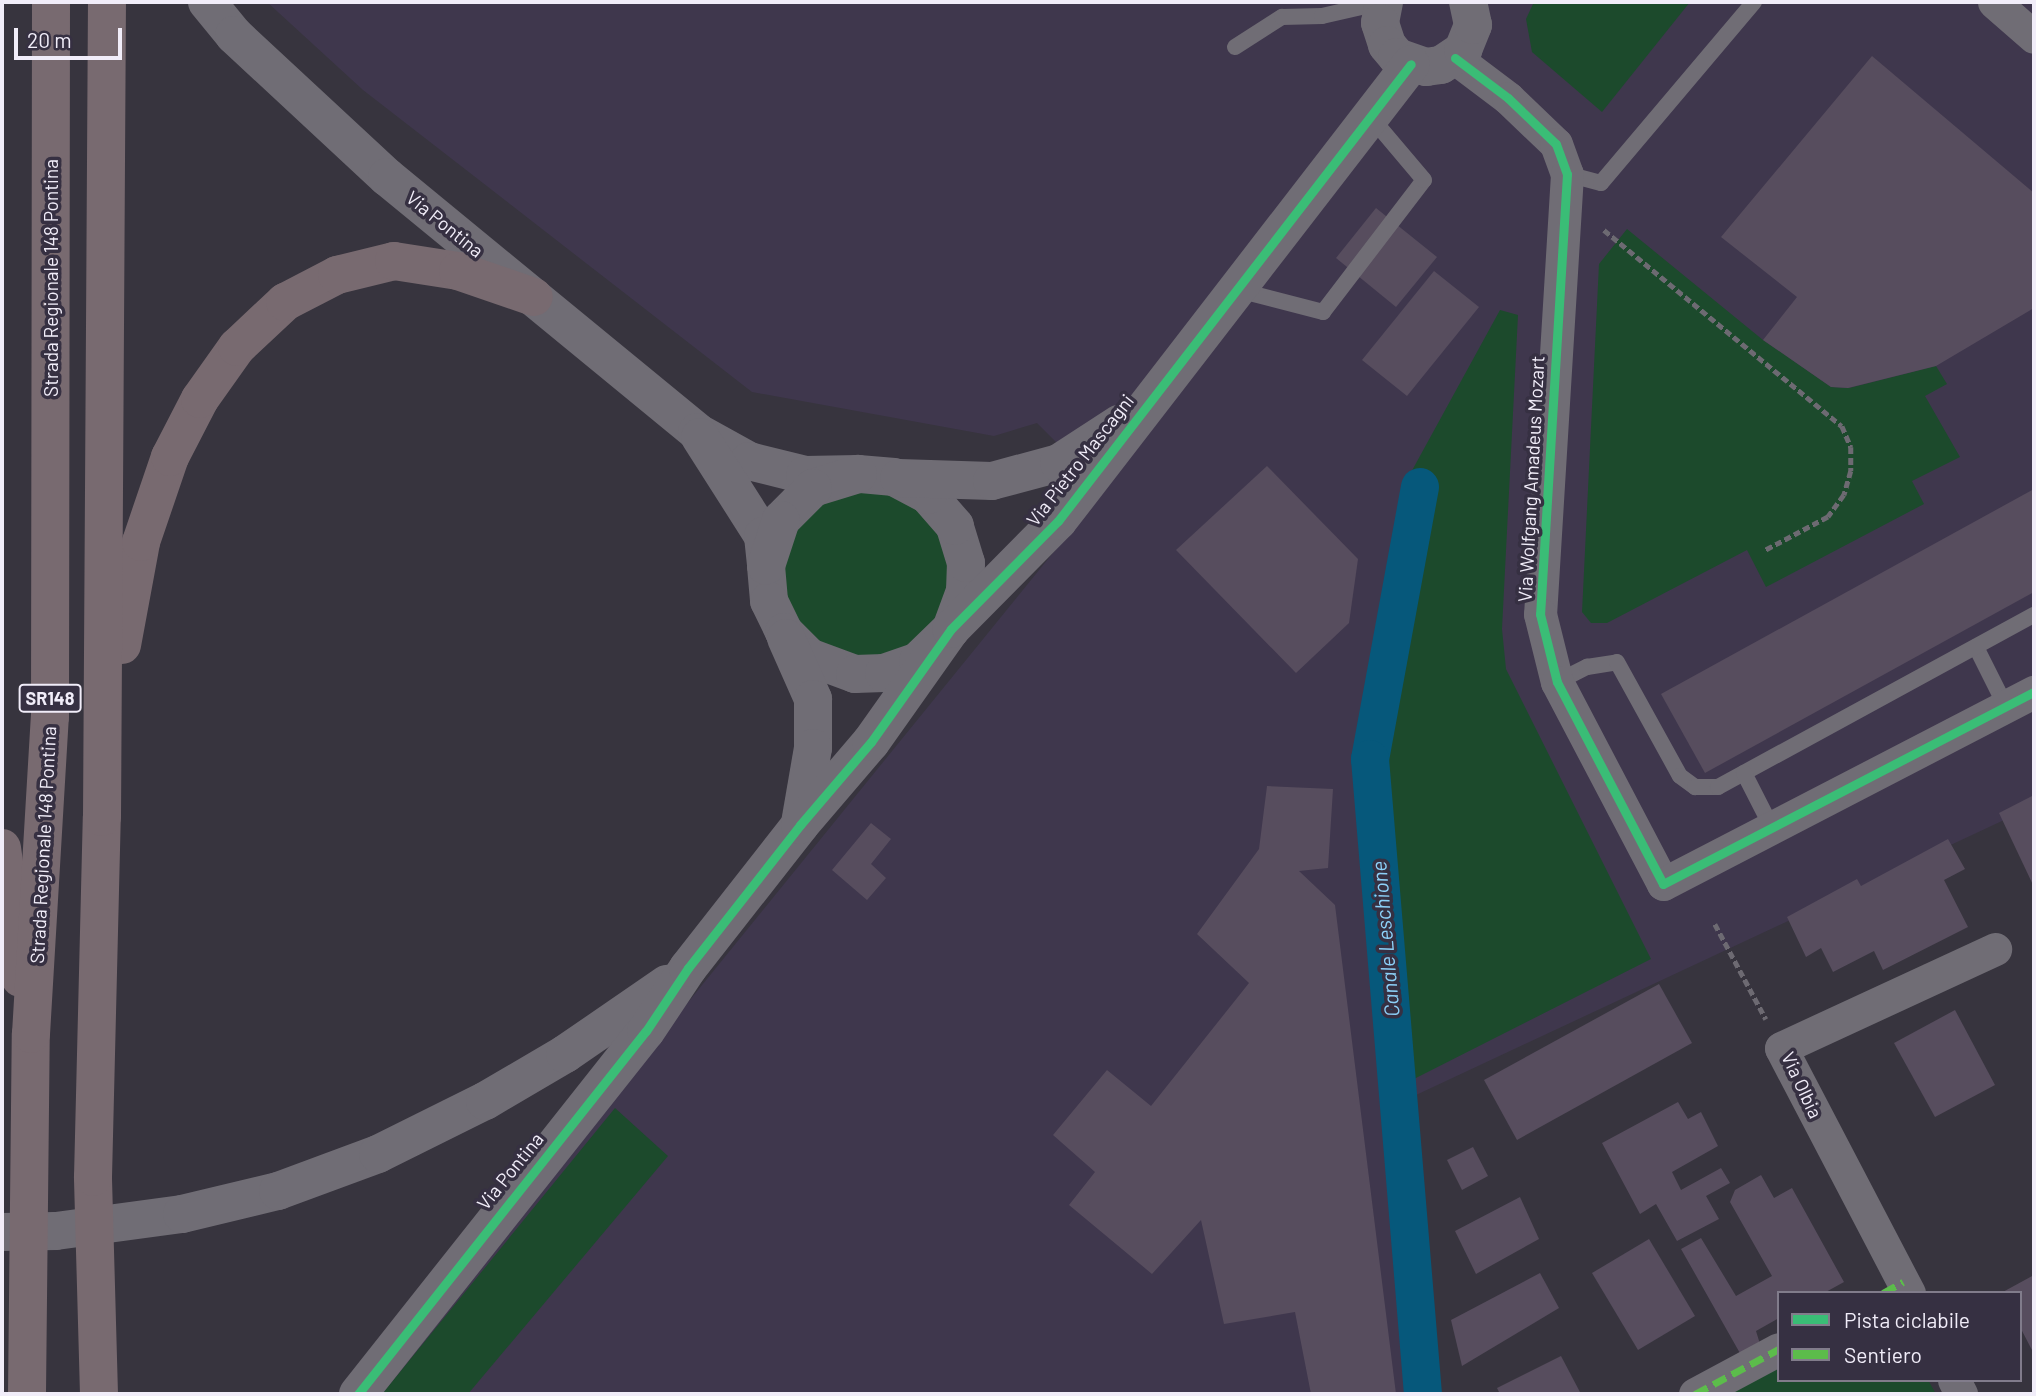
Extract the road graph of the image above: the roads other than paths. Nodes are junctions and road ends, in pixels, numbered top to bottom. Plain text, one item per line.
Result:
1 (51, 2) edge
2 (107, 2) edge
3 (206, 2) edge
4 (1292, 2) edge
5 (1468, 2) edge
6 (1754, 2) edge
7 (1994, 2) edge
8 (1382, 9) edge
9 (1282, 17) junction
10 (2034, 37) edge
11 (1235, 47) dead end
12 (1462, 49) junction
13 (1411, 64) junction
14 (1370, 116) junction
15 (1567, 174) junction
16 (1235, 289) junction
17 (534, 298) junction
18 (1142, 410) junction
19 (697, 432) junction
20 (876, 475) junction
21 (766, 566) junction
22 (2034, 615) edge
23 (951, 629) junction
24 (784, 632) junction
25 (1976, 647) junction
26 (1557, 682) junction
27 (2020, 699) edge
28 (1744, 773) junction
29 (103, 817) junction
30 (800, 825) junction
31 (1772, 828) junction
32 (2, 848) edge
33 (1995, 949) dead end
34 (688, 968) junction
35 (32, 1034) junction
36 (2, 1233) edge
37 (1898, 1289) edge
38 (1777, 1350) edge
39 (27, 1394) edge
40 (99, 1394) edge
41 (358, 1394) edge
42 (1695, 1394) edge

1 - 35 highway, Strada Regionale 148 Pontina / SR148
2 - 29 highway, SR148
3 - 17 street, Via Pontina
4 - 9 lane
5 - 12 street
6 - 15 lane
7 - 10 street
8 - 9 lane
8 - 13 street
9 - 11 lane
12 - 13 street
12 - 15 street, Via Wolfgang Amadeus Mozart
13 - 14 street, Via Pietro Mascagni
14 - 16 street, Via Pietro Mascagni
14 - 16 lane
15 - 26 street, Via Wolfgang Amadeus Mozart
16 - 18 street, Via Pietro Mascagni
17 - 19 street, Via Pontina
17 - 29 highway
18 - 20 street, Via Pietro Mascagni
18 - 23 street, Via Pietro Mascagni
19 - 20 street, Via Pietro Mascagni
19 - 21 street, Via Pietro Mascagni
20 - 21 street, Via Pietro Mascagni
20 - 23 street, Via Pietro Mascagni
21 - 24 street, Via Pietro Mascagni
22 - 25 lane
23 - 24 street, Via Pietro Mascagni
23 - 30 street, Via Pietro Mascagni
24 - 30 street, Via Pietro Mascagni
25 - 27 lane
25 - 28 lane
26 - 28 lane
26 - 31 street, Via Wolfgang Amadeus Mozart
27 - 31 street, Via Wolfgang Amadeus Mozart
28 - 31 lane
29 - 40 highway, SR148
30 - 34 street, Via Pietro Mascagni
32 - 35 highway
33 - 37 street, Via Olbia
34 - 36 street
34 - 41 street, Via Pontina
35 - 39 highway, Strada Regionale 148 Pontina / SR148
38 - 42 street

